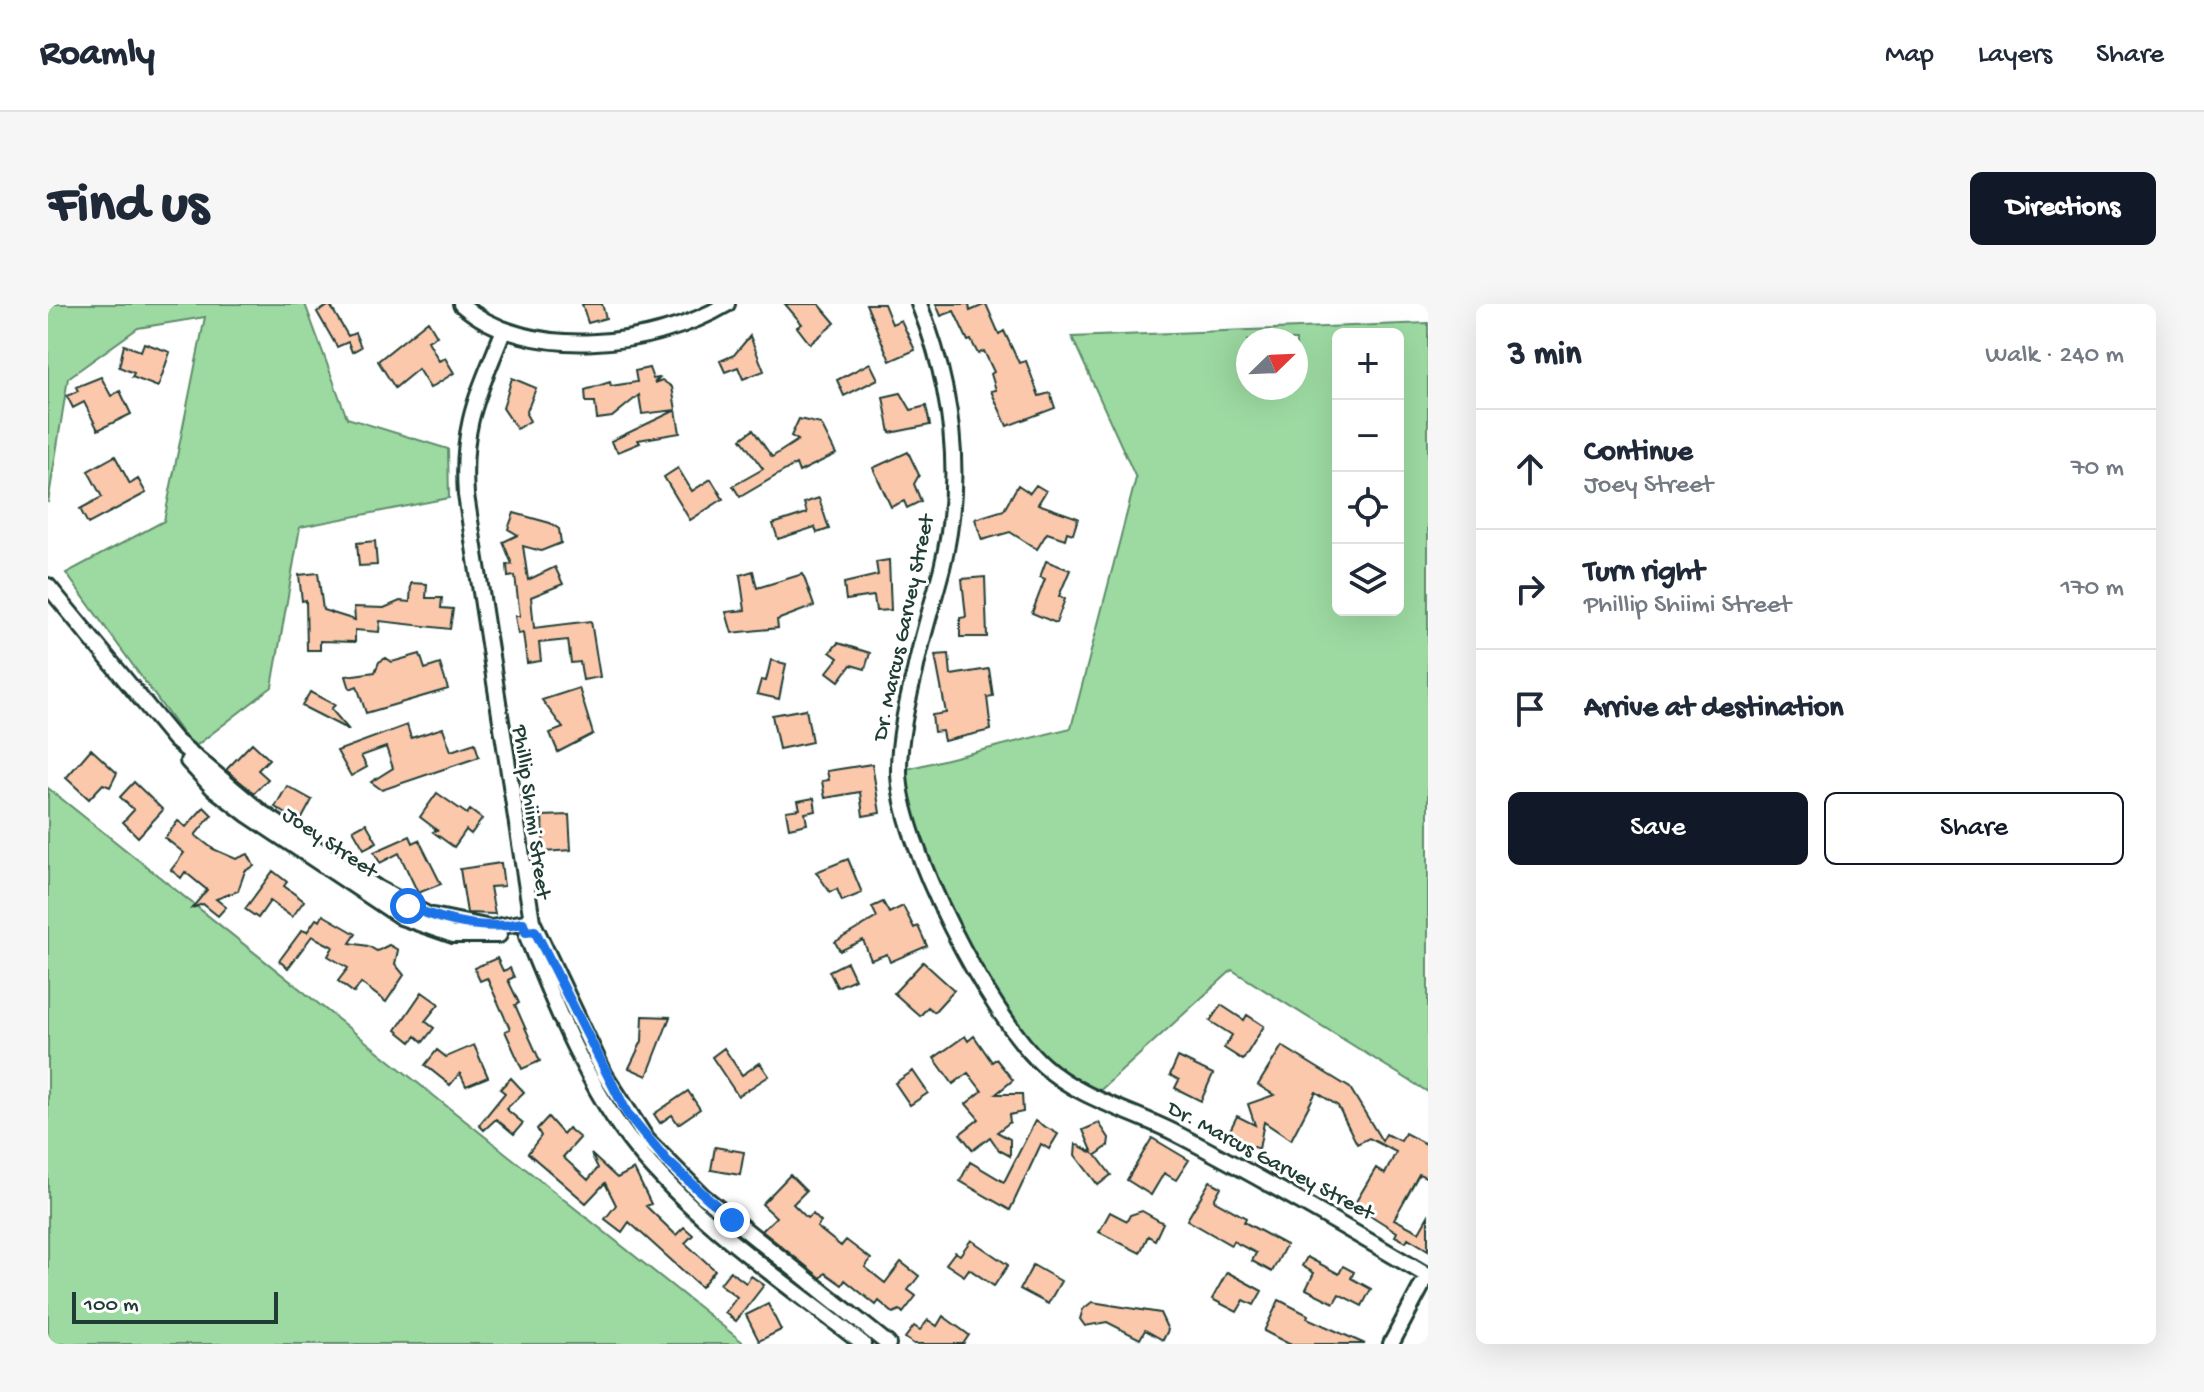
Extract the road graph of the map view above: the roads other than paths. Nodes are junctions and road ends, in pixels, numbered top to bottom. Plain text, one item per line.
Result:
1 (461, 304) edge
2 (727, 304) edge
3 (919, 304) edge
4 (503, 332) junction
5 (48, 586) edge
6 (529, 927) junction
7 (1428, 1276) edge
8 (863, 1344) edge
9 (888, 1344) edge
10 (1391, 1344) edge

1 - 4 street
2 - 4 street
3 - 7 street, Dr. Marcus Garvey Street
4 - 6 street, Phillip Shiimi Street
5 - 6 street, Joey Street
6 - 8 street, Phillip Shiimi Street
6 - 9 street, Phillip Shiimi Street
7 - 10 street

